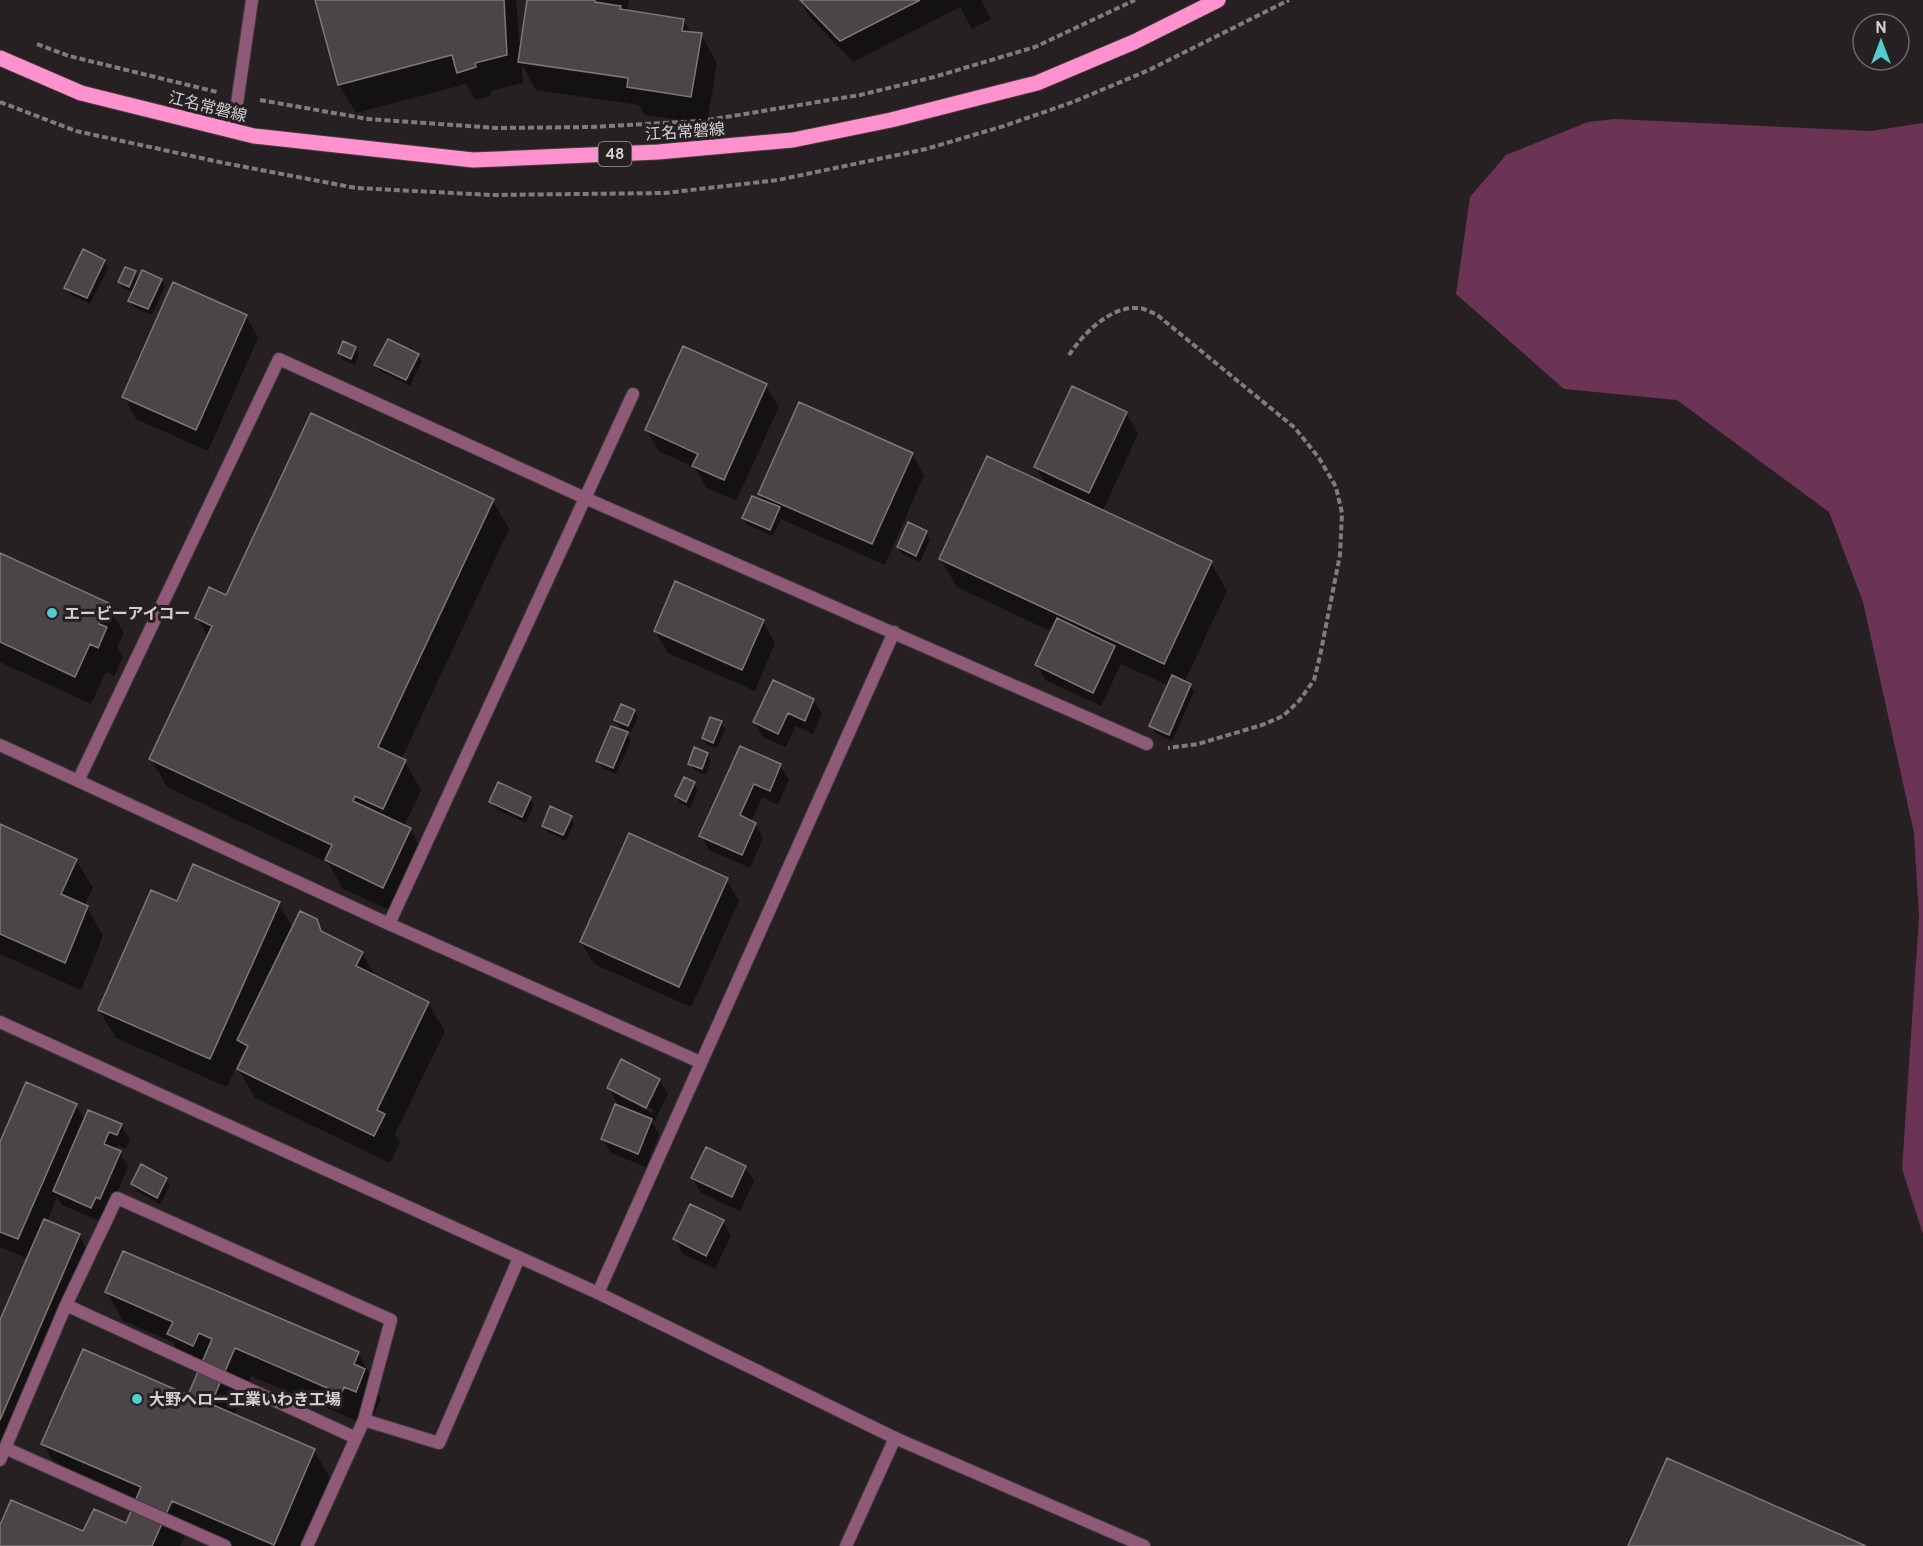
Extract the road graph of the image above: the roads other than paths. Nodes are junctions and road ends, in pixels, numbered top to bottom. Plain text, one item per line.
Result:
1 (252, 0) edge
2 (1218, 0) edge
3 (0, 58) edge
4 (233, 131) junction
5 (633, 394) dead end
6 (585, 498) junction
7 (894, 632) junction
8 (1147, 744) road end
9 (0, 745) edge
10 (78, 781) junction
11 (389, 924) junction
12 (0, 1022) edge
13 (700, 1062) junction
14 (519, 1258) junction
15 (598, 1293) junction
16 (66, 1305) junction
17 (364, 1420) junction
18 (356, 1438) junction
19 (895, 1438) junction
20 (3, 1454) edge
21 (225, 1546) edge
22 (307, 1546) edge
23 (846, 1546) edge
24 (1144, 1546) edge

1 - 4 street
2 - 4 main road, 江名常磐線 / 48
3 - 4 main road, 江名常磐線 / 48
5 - 6 street
6 - 7 street
6 - 10 street
6 - 11 street
7 - 8 street
7 - 13 street
9 - 10 street
10 - 11 street
11 - 13 street
12 - 14 street
13 - 15 street
14 - 15 street
14 - 17 street
15 - 19 street
16 - 17 street
16 - 18 street
16 - 20 street
17 - 18 street
18 - 22 street
19 - 23 street
19 - 24 street
20 - 21 street

